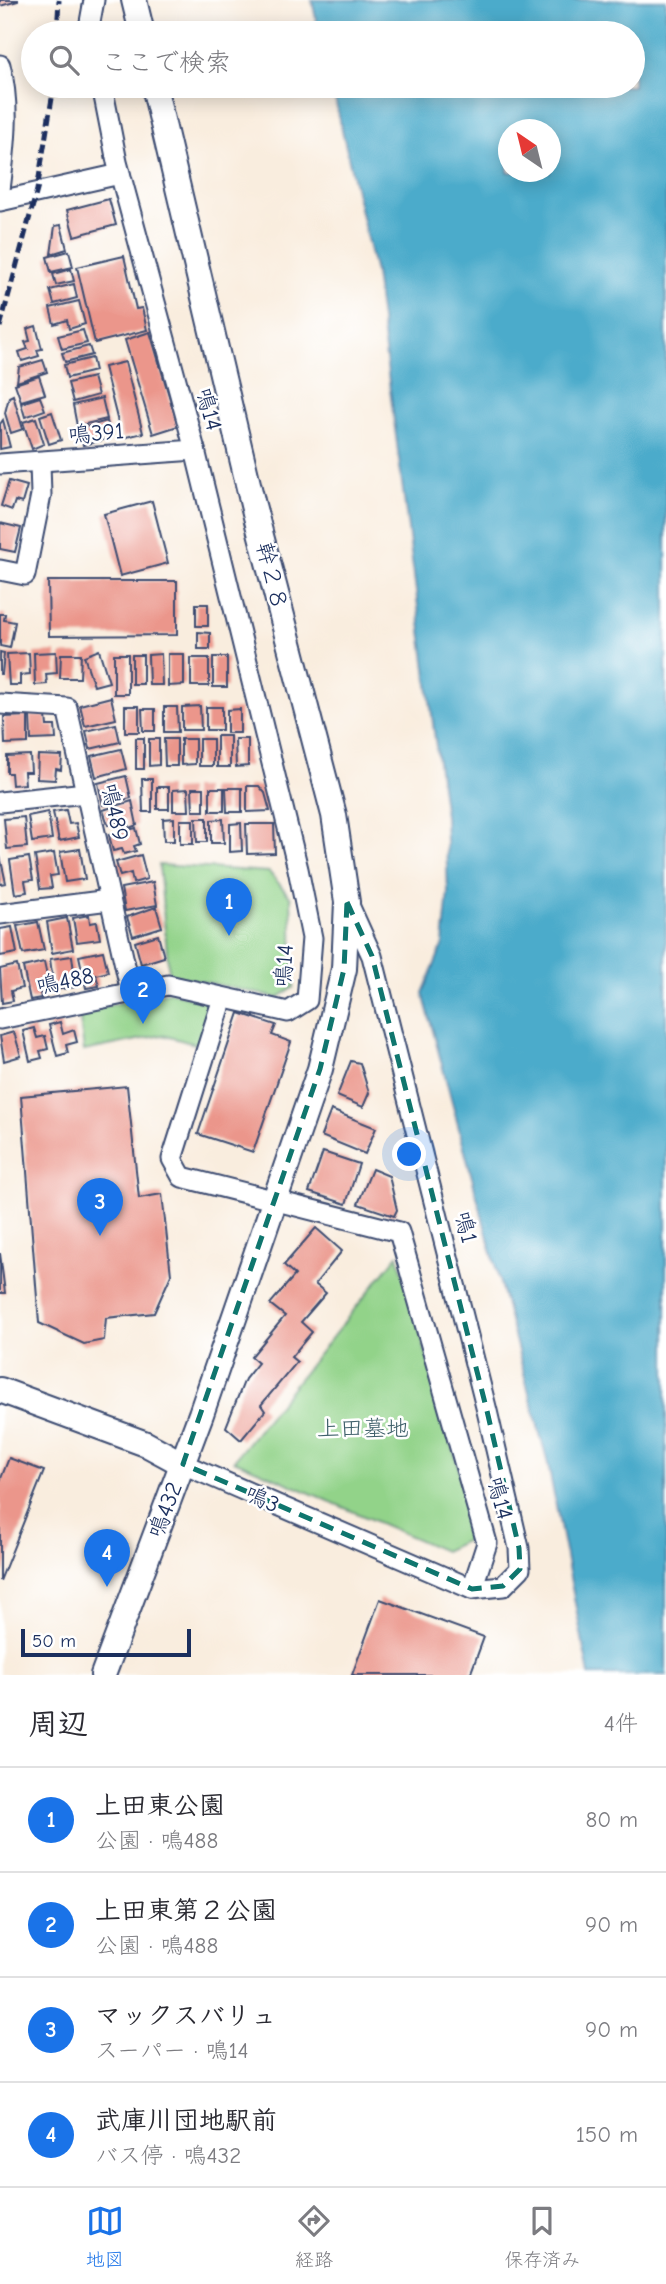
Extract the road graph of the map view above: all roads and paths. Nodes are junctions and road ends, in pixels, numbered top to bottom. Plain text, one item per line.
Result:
1 (94, 0) edge
2 (134, 0) edge
3 (90, 21) edge
4 (139, 21) edge
5 (0, 65) edge
6 (104, 98) edge
7 (157, 98) edge
8 (120, 174) junction
9 (0, 190) edge
10 (0, 201) edge
11 (195, 450) junction
12 (40, 463) junction
13 (0, 464) edge
14 (0, 570) edge
15 (0, 704) edge
16 (86, 793) junction
17 (0, 802) edge
18 (109, 900) junction
19 (347, 902) junction
20 (0, 914) edge
21 (131, 992) junction
22 (223, 998) junction
23 (0, 1019) edge
24 (277, 1202) junction
25 (0, 1390) edge
26 (183, 1464) junction
27 (472, 1589) junction
28 (103, 1675) edge

1 - 3 street
2 - 4 street
5 - 9 street
6 - 8 street, 鳴14
7 - 19 street, 幹２８
8 - 10 street
8 - 11 street, 鳴14
11 - 12 street, 鳴391
11 - 22 street, 鳴14
12 - 13 street, 鳴391
12 - 14 street
15 - 16 street, 鳴489
16 - 17 street
16 - 18 street, 鳴489
18 - 20 street
18 - 21 street, 鳴489
19 - 24 street, 幹２８
19 - 27 street, 鳴1
21 - 22 street, 鳴488
21 - 23 street, 鳴488
22 - 24 street, 鳴14
24 - 26 street, 鳴432
24 - 27 street, 鳴14
25 - 26 street, 鳴3
26 - 27 street, 鳴3
26 - 28 street, 鳴432

